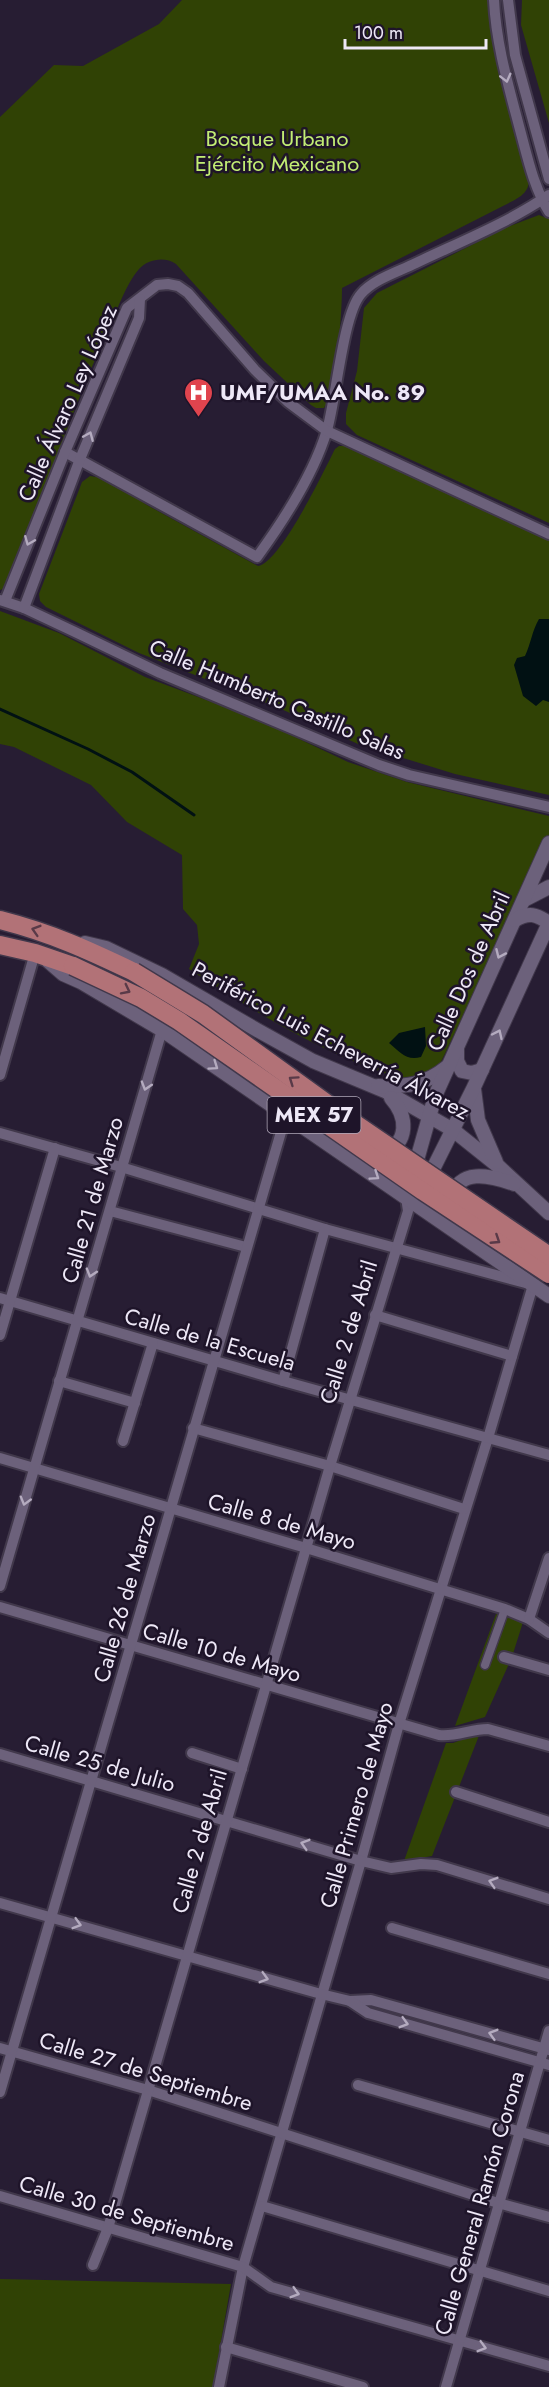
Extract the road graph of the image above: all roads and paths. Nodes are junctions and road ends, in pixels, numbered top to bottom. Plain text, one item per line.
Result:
1 (494, 0) edge
2 (508, 0) edge
3 (549, 179) edge
4 (545, 198) edge
5 (549, 212) edge
6 (140, 299) junction
7 (327, 432) junction
8 (65, 452) junction
9 (80, 459) junction
10 (549, 534) edge
11 (2, 600) edge
12 (24, 608) junction
13 (549, 807) edge
14 (549, 843) edge
15 (549, 887) edge
16 (524, 900) junction
17 (0, 920) edge
18 (515, 920) junction
19 (549, 923) edge
20 (72, 942) junction
21 (0, 945) edge
22 (38, 954) junction
23 (162, 1030) junction
24 (457, 1049) junction
25 (448, 1066) junction
26 (482, 1070) junction
27 (0, 1075) edge
28 (371, 1085) junction
29 (474, 1087) junction
30 (385, 1091) junction
31 (286, 1115) junction
32 (429, 1117) junction
33 (453, 1130) junction
34 (0, 1133) edge
35 (328, 1143) junction
36 (55, 1148) junction
37 (498, 1166) junction
38 (121, 1167) junction
39 (521, 1187) junction
40 (410, 1204) junction
41 (256, 1209) junction
42 (110, 1211) junction
43 (549, 1213) edge
44 (325, 1229) junction
45 (473, 1242) junction
46 (246, 1247) junction
47 (395, 1247) junction
48 (549, 1256) edge
49 (549, 1275) edge
50 (533, 1285) junction
51 (549, 1296) edge
52 (4, 1299) edge
53 (375, 1316) junction
54 (76, 1321) junction
55 (0, 1335) edge
56 (153, 1343) junction
57 (512, 1356) junction
58 (212, 1361) junction
59 (59, 1381) junction
60 (283, 1381) junction
61 (350, 1399) junction
62 (135, 1403) junction
63 (193, 1428) junction
64 (488, 1438) junction
65 (123, 1441) dead end
66 (549, 1455) edge
67 (0, 1458) edge
68 (330, 1466) junction
69 (34, 1468) junction
70 (170, 1509) junction
71 (464, 1509) junction
72 (306, 1548) junction
73 (549, 1558) edge
74 (0, 1586) edge
75 (441, 1589) junction
76 (0, 1607) edge
77 (505, 1609) junction
78 (529, 1619) junction
79 (549, 1633) edge
80 (131, 1646) junction
81 (504, 1657) dead end
82 (485, 1665) dead end
83 (549, 1670) edge
84 (266, 1685) junction
85 (399, 1724) junction
86 (549, 1746) edge
87 (192, 1753) dead end
88 (0, 1754) edge
89 (242, 1769) junction
90 (91, 1780) junction
91 (456, 1792) dead end
92 (226, 1821) junction
93 (549, 1822) edge
94 (362, 1861) junction
95 (549, 1899) edge
96 (0, 1903) edge
97 (52, 1917) junction
98 (392, 1928) dead end
99 (187, 1956) junction
100 (549, 1974) edge
101 (321, 1994) junction
102 (350, 2001) junction
103 (549, 2031) edge
104 (0, 2048) edge
105 (547, 2049) edge
106 (12, 2052) junction
107 (544, 2064) edge
108 (358, 2085) dead end
109 (148, 2090) junction
110 (0, 2092) edge
111 (282, 2132) junction
112 (519, 2132) junction
113 (549, 2140) edge
114 (0, 2196) edge
115 (498, 2203) junction
116 (262, 2206) junction
117 (549, 2217) edge
118 (108, 2228) junction
119 (93, 2265) dead end
120 (243, 2267) junction
121 (479, 2272) junction
122 (549, 2291) edge
123 (460, 2340) junction
124 (226, 2347) junction
125 (549, 2366) edge
126 (219, 2387) edge
127 (363, 2387) edge
128 (446, 2387) edge

1 -> 4 street
2 - 3 street
4 - 5 street
4 - 7 street
6 - 7 street
6 - 8 street, Calle Álvaro Ley López
9 -> 6 street, Calle Álvaro Ley López
7 - 9 street
7 - 10 street
8 - 9 street
8 -> 11 street, Calle Álvaro Ley López
9 - 12 street, Calle Álvaro Ley López
11 - 12 street, Calle Humberto Castillo Salas
12 - 13 street, Calle Humberto Castillo Salas
14 - 16 street, Calle Dos de Abril
15 - 16 street
16 - 18 street, Calle Dos de Abril
20 -> 17 highway, Periférico Luis Echeverría Álvarez / MEX 57
18 - 19 street
18 -> 24 street, Calle Dos de Abril
26 -> 19 street
20 - 28 street, Periférico Luis Echeverría Álvarez
48 -> 20 highway, Periférico Luis Echeverría Álvarez / MEX 57, bridge
21 - 22 highway, MEX 57
22 - 23 street
22 - 27 street
22 -> 49 highway, MEX 57, bridge
23 -> 31 street
23 -> 38 street, Calle 21 de Marzo
24 - 25 street, Calle Dos de Abril
24 - 26 street
25 - 28 street
25 - 32 street, Calle Dos de Abril
26 - 29 street
28 - 30 street, Periférico Luis Echeverría Álvarez
29 - 33 street
29 - 37 street
30 - 32 street, Periférico Luis Echeverría Álvarez
30 - 35 street
31 - 35 street
31 - 41 street, Calle 26 de Marzo
32 - 33 street, Periférico Luis Echeverría Álvarez
32 - 40 street, Calle 2 de Abril
33 - 37 street, Periférico Luis Echeverría Álvarez
33 - 40 street, Calle 2 de Abril
34 - 36 street
35 -> 40 street
36 - 38 street
36 - 52 street
37 - 39 street, Periférico Luis Echeverría Álvarez
38 - 41 street
38 - 42 street, Calle 21 de Marzo
39 - 43 street, Periférico Luis Echeverría Álvarez
39 - 45 street
40 - 45 street
40 - 47 street, Calle 2 de Abril
41 - 44 street
41 - 46 street, Calle 26 de Marzo
42 - 46 street
42 -> 54 street, Calle 21 de Marzo
44 - 47 street
44 - 60 street
45 - 50 street
46 - 58 street, Calle 26 de Marzo
47 - 50 street
47 - 53 street, Calle 2 de Abril
50 - 51 street
50 - 57 street, Calle Primero de Mayo
52 - 54 street, Calle de la Escuela
52 - 55 street
53 - 57 street
53 - 61 street, Calle 2 de Abril
54 - 56 street, Calle de la Escuela
54 - 59 street, Calle 21 de Marzo
56 - 58 street, Calle de la Escuela
56 - 62 street
57 - 64 street, Calle Primero de Mayo
58 - 60 street, Calle de la Escuela
58 - 63 street, Calle 26 de Marzo
59 - 62 street
59 - 69 street, Calle 21 de Marzo
60 - 61 street, Calle de la Escuela
61 - 64 street, Calle de la Escuela
61 - 68 street, Calle 2 de Abril
62 - 65 street
63 - 68 street
63 - 70 street, Calle 26 de Marzo
64 - 66 street, Calle de la Escuela
64 - 71 street, Calle Primero de Mayo
67 - 69 street, Calle 8 de Mayo
68 - 71 street
68 - 72 street, Calle 2 de Abril
69 - 70 street, Calle 8 de Mayo
69 -> 74 street, Calle 21 de Marzo
70 - 72 street, Calle 8 de Mayo
70 - 80 street, Calle 26 de Marzo
71 - 75 street, Calle Primero de Mayo
72 - 75 street, Calle 8 de Mayo
72 - 84 street, Calle 2 de Abril
73 - 78 street
75 - 77 street, Calle 8 de Mayo
75 - 85 street, Calle Primero de Mayo
76 - 80 street, Calle 10 de Mayo
77 - 78 street, Calle 8 de Mayo
77 - 82 street
78 - 79 street, Calle 8 de Mayo
80 - 84 street, Calle 10 de Mayo
80 - 90 street, Calle 26 de Marzo
81 - 83 street
84 - 85 street, Calle 10 de Mayo
84 - 89 street, Calle 2 de Abril
85 - 86 street, Calle 10 de Mayo
85 - 94 street, Calle Primero de Mayo
87 - 89 street
88 - 90 street, Calle 25 de Julio
89 - 92 street, Calle 2 de Abril
90 - 92 street, Calle 25 de Julio
90 - 97 street, Calle 26 de Marzo
91 - 93 street
94 -> 92 street, Calle 25 de Julio
92 - 99 street, Calle 2 de Abril
95 -> 94 street, Calle 25 de Julio
94 - 101 street, Calle Primero de Mayo
96 - 97 street
97 -> 99 street
97 - 106 street, Calle 26 de Marzo
98 - 100 street
99 -> 101 street
99 - 109 street, Calle 2 de Abril
101 - 102 street
101 - 111 street, Calle Primero de Mayo
105 -> 102 street
102 -> 107 street
103 - 105 street, Calle General Ramón Corona
104 - 106 street, Calle 27 de Septiembre
105 - 107 street, Calle General Ramón Corona
106 - 109 street, Calle 27 de Septiembre
106 - 110 street, Calle 26 de Marzo
107 - 112 street, Calle General Ramón Corona
108 - 112 street
109 - 111 street, Calle 27 de Septiembre
109 - 118 street, Calle 2 de Abril
111 - 115 street, Calle 27 de Septiembre
111 - 116 street, Calle Primero de Mayo
112 - 113 street
112 - 115 street, Calle General Ramón Corona
114 - 118 street, Calle 30 de Septiembre
115 - 117 street, Calle 27 de Septiembre
115 - 121 street, Calle General Ramón Corona
116 - 120 street, Calle Primero de Mayo
116 - 121 street
118 - 119 street, Calle 2 de Abril
118 - 120 street, Calle 30 de Septiembre
120 -> 123 street, Calle 30 de Septiembre
120 - 124 street, Calle Primero de Mayo
121 - 122 street
121 - 123 street, Calle General Ramón Corona
123 -> 125 street, Calle 30 de Septiembre
123 - 128 street, Calle General Ramón Corona
124 - 126 street, Calle Primero de Mayo
124 - 127 street

